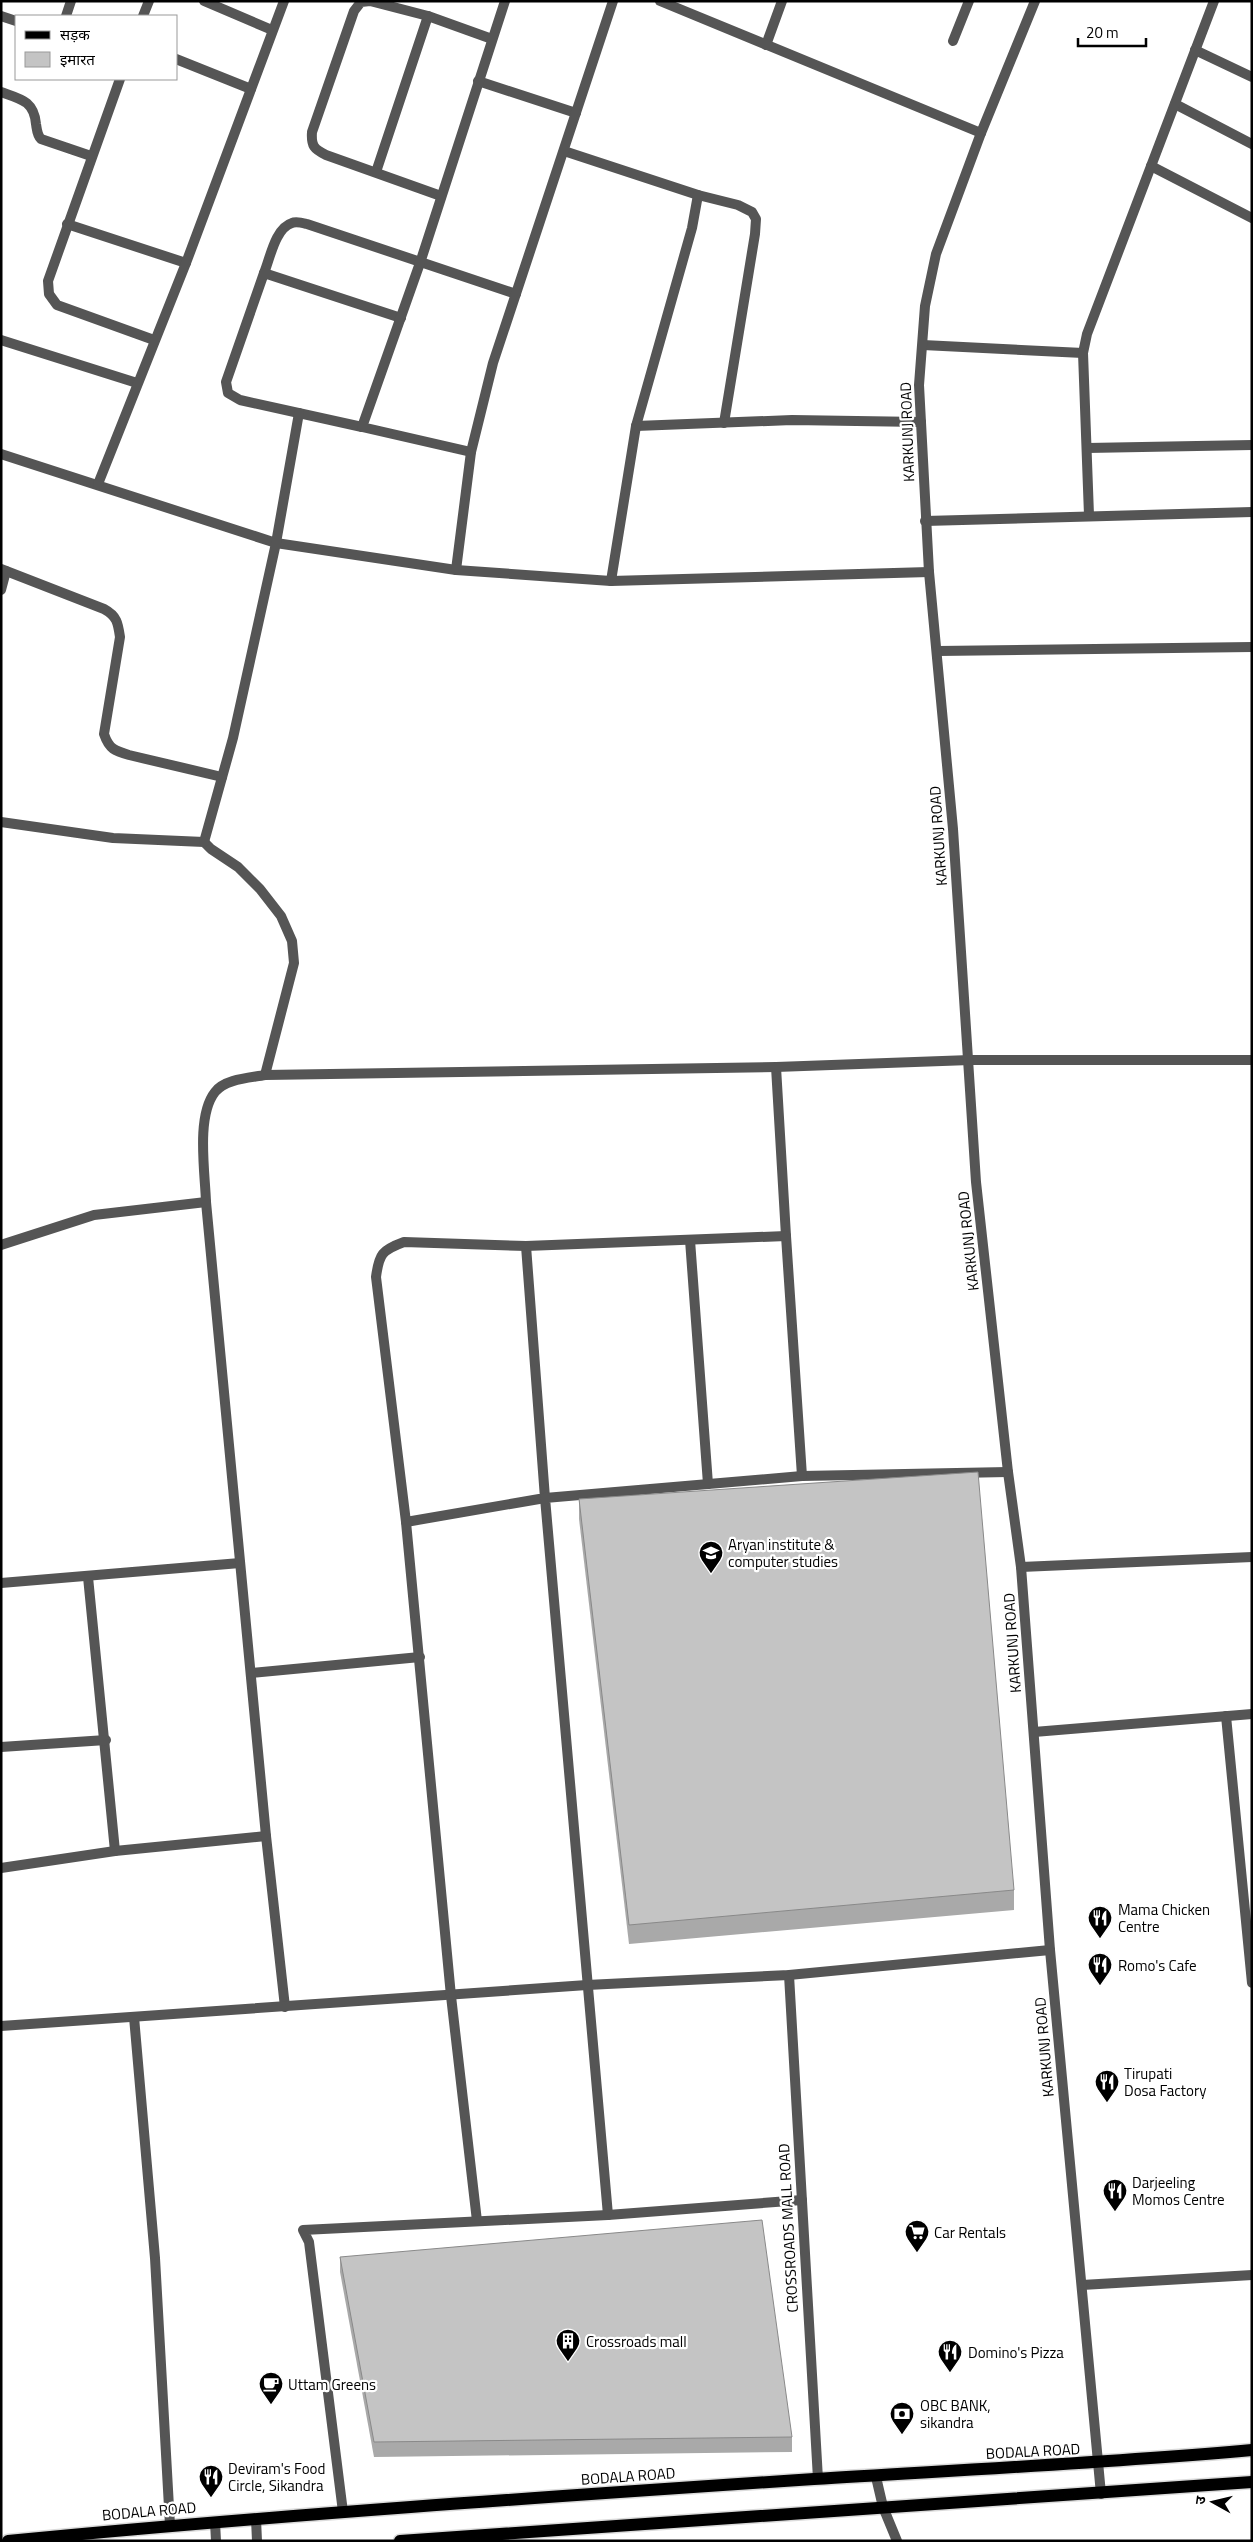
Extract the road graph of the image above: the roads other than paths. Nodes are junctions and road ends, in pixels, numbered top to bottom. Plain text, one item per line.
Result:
1 (71, 1) edge
2 (149, 1) edge
3 (204, 1) edge
4 (284, 1) edge
5 (505, 1) edge
6 (613, 1) edge
7 (660, 1) edge
8 (782, 1) edge
9 (969, 1) edge
10 (1035, 1) edge
11 (1214, 1) edge
12 (66, 15) edge
13 (143, 15) edge
14 (1, 16) edge
15 (428, 16) junction
16 (15, 21) edge
17 (272, 30) junction
18 (492, 40) junction
19 (953, 41) dead end
20 (766, 45) junction
21 (1195, 50) junction
22 (178, 60) edge
23 (1252, 77) edge
24 (120, 80) edge
25 (478, 80) junction
26 (251, 89) junction
27 (1, 92) edge
28 (1175, 104) junction
29 (576, 113) junction
30 (981, 133) junction
31 (1252, 144) edge
32 (564, 151) junction
33 (91, 156) junction
34 (1151, 166) junction
35 (376, 172) junction
36 (698, 195) junction
37 (441, 196) junction
38 (1252, 218) edge
39 (67, 224) junction
40 (186, 263) junction
41 (420, 263) junction
42 (264, 273) junction
43 (516, 294) junction
44 (400, 318) junction
45 (1, 340) edge
46 (154, 340) junction
47 (922, 345) junction
48 (1083, 353) junction
49 (137, 383) junction
50 (299, 413) junction
51 (921, 422) junction
52 (724, 423) junction
53 (636, 426) junction
54 (362, 427) junction
55 (1252, 445) edge
56 (1087, 448) junction
57 (471, 452) junction
58 (1, 454) edge
59 (98, 484) junction
60 (1252, 512) edge
61 (1089, 516) junction
62 (925, 521) junction
63 (276, 543) junction
64 (4, 570) edge
65 (456, 570) junction
66 (929, 572) junction
67 (611, 581) junction
68 (1, 590) edge
69 (1252, 647) edge
70 (938, 651) junction
71 (222, 777) junction
72 (1, 822) edge
73 (204, 842) junction
74 (970, 1060) junction
75 (1252, 1060) edge
76 (776, 1067) junction
77 (265, 1075) junction
78 (206, 1202) junction
79 (786, 1236) junction
80 (690, 1240) junction
81 (1, 1245) edge
82 (526, 1246) junction
83 (1008, 1472) junction
84 (802, 1476) junction
85 (708, 1484) junction
86 (545, 1498) junction
87 (406, 1522) junction
88 (1252, 1557) edge
89 (240, 1563) junction
90 (1021, 1567) junction
91 (88, 1577) junction
92 (1, 1583) edge
93 (420, 1657) junction
94 (252, 1673) junction
95 (1252, 1714) edge
96 (1226, 1716) junction
97 (1034, 1732) junction
98 (106, 1740) junction
99 (1, 1746) edge
100 (266, 1836) junction
101 (115, 1851) junction
102 (1, 1868) edge
103 (1247, 1883) edge
104 (1050, 1950) junction
105 (789, 1975) junction
106 (1252, 1983) edge
107 (587, 1985) junction
108 (451, 1996) junction
109 (285, 2007) junction
110 (134, 2017) junction
111 (1, 2026) edge
112 (802, 2200) junction
113 (608, 2215) junction
114 (476, 2221) junction
115 (1252, 2275) edge
116 (1082, 2285) junction
117 (1252, 2450) edge
118 (1098, 2463) junction
119 (876, 2476) junction
120 (818, 2479) junction
121 (1252, 2482) edge
122 (1101, 2494) junction
123 (883, 2507) junction
124 (343, 2512) junction
125 (256, 2518) junction
126 (215, 2522) junction
127 (170, 2525) junction
128 (8, 2541) edge
129 (216, 2541) edge
130 (257, 2541) edge
131 (400, 2541) edge
132 (897, 2541) edge

1 - 12 street
2 - 13 street
3 - 17 street
4 - 17 street
5 - 18 street
6 - 29 street
7 - 20 street
8 - 20 street
9 - 19 street
10 - 30 street, KARKUNJ ROAD
11 - 21 street
14 - 16 street
15 - 18 street
15 - 35 street
15 - 35 street
17 - 26 street
18 - 25 street
20 - 30 street
21 - 23 street
21 - 28 street
22 - 26 street
24 - 33 street
25 - 29 street
25 - 37 street
26 - 40 street
27 - 33 street
28 - 31 street
28 - 34 street
29 - 32 street
30 - 47 street, KARKUNJ ROAD
32 - 36 street
32 - 43 street
33 - 39 street
34 - 38 street
34 - 48 street
35 - 37 street
36 - 52 street
36 - 53 street
37 - 41 street
39 - 40 street
39 - 46 street
40 - 46 street
41 - 42 street
41 - 43 street
41 - 44 street
42 - 44 street
42 - 50 street
43 - 57 street
44 - 54 street
45 - 49 street
46 - 49 street
47 - 48 street
47 - 51 street, KARKUNJ ROAD
48 - 56 street
49 - 59 street
50 - 54 street
50 - 63 street
51 - 52 street
51 - 62 street, KARKUNJ ROAD
52 - 53 street
53 - 67 street
54 - 57 street
55 - 56 street
56 - 61 street
57 - 65 street
58 - 59 street
59 - 63 street
60 - 61 street
61 - 62 street
62 - 66 street, KARKUNJ ROAD
63 - 65 street
63 - 71 street
64 - 68 street
64 - 71 street
65 - 67 street
66 - 67 street
66 - 70 street, KARKUNJ ROAD
69 - 70 street
70 - 74 street, KARKUNJ ROAD
71 - 73 street
72 - 73 street
73 - 77 street
74 - 75 street
74 - 76 street
74 - 83 street, KARKUNJ ROAD
76 - 77 street
76 - 79 street
77 - 78 street
78 - 81 street
78 - 89 street
79 - 80 street
79 - 84 street
80 - 82 street
80 - 85 street
82 - 86 street
82 - 87 street
83 - 84 street
83 - 90 street, KARKUNJ ROAD
84 - 85 street
85 - 86 street
86 - 87 street
86 - 107 street
87 - 93 street
88 - 90 street
89 - 91 street
89 - 94 street
90 - 97 street, KARKUNJ ROAD
91 - 92 street
91 - 98 street
93 - 94 street
93 - 108 street
94 - 100 street
95 - 96 street
96 - 97 street
96 - 103 street
97 - 104 street, KARKUNJ ROAD
98 - 99 street
98 - 101 street
100 - 101 street
100 - 109 street
101 - 102 street
103 - 106 street
104 - 105 street
104 - 116 street, KARKUNJ ROAD
105 - 107 street
105 - 112 street, CROSSROADS MALL ROAD
107 - 108 street
107 - 113 street
108 - 109 street
108 - 114 street
109 - 110 street
110 - 111 street
110 - 127 street
112 - 113 street
112 - 120 street, CROSSROADS MALL ROAD
113 - 114 street
114 - 124 street
115 - 116 street
116 - 118 street, KARKUNJ ROAD
117 - 118 main road, BODALA ROAD
118 - 119 main road, BODALA ROAD
118 - 122 street, KARKUNJ ROAD
119 - 120 main road, BODALA ROAD
119 - 123 street
120 - 124 main road, BODALA ROAD
121 - 122 main road
122 - 123 main road
123 - 131 main road
123 - 132 street
124 - 125 main road, BODALA ROAD
125 - 126 main road, BODALA ROAD
125 - 130 street
126 - 127 main road, BODALA ROAD
126 - 129 street
127 - 128 main road, BODALA ROAD

